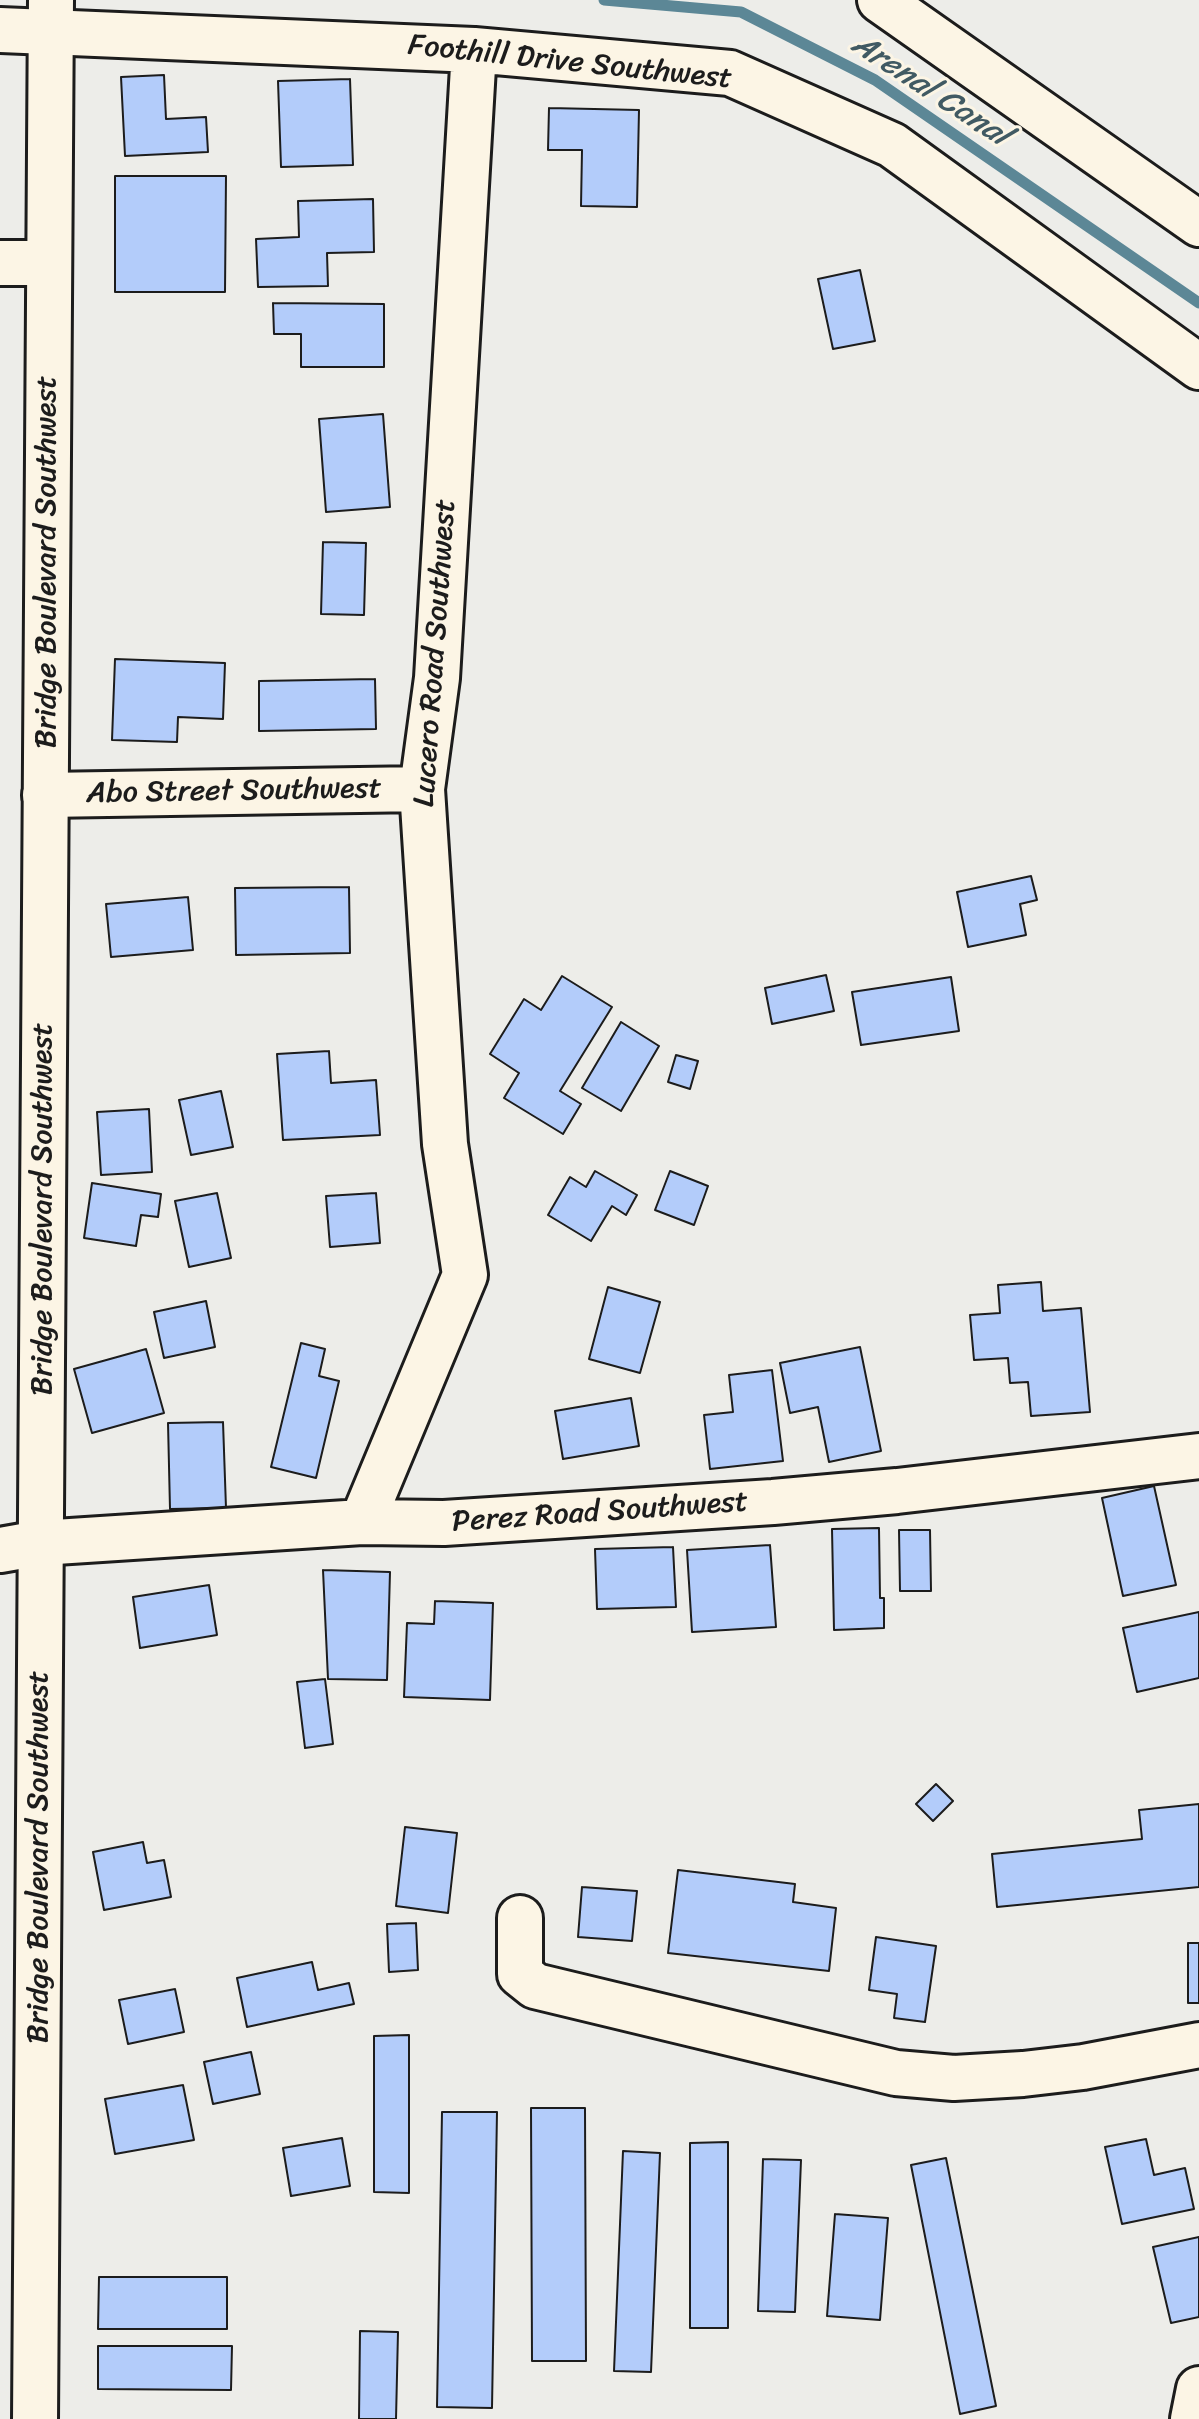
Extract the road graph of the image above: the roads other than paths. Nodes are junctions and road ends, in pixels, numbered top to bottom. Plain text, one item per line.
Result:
1 (880, 0) edge
2 (51, 16) edge
3 (0, 30) edge
4 (474, 50) junction
5 (1199, 224) edge
6 (0, 263) edge
7 (49, 263) junction
8 (1199, 367) edge
9 (422, 789) junction
10 (45, 795) junction
11 (1199, 1456) edge
12 (362, 1522) junction
13 (20, 1547) edge
14 (520, 1918) dead end
15 (1199, 2045) edge
16 (1199, 2389) edge
17 (35, 2419) edge
18 (1193, 2419) edge

1 - 5 street
2 - 3 street, Foothill Drive Southwest
2 - 4 street, Foothill Drive Southwest
2 - 7 street, Bridge Boulevard Southwest
4 - 8 street, Foothill Drive Southwest
4 - 9 street, Lucero Road Southwest
6 - 7 street
7 - 10 street, Bridge Boulevard Southwest
9 - 10 street, Abo Street Southwest
9 - 12 street, Lucero Road Southwest
10 - 13 street, Bridge Boulevard Southwest
11 - 12 street, Perez Road Southwest
12 - 13 street, Perez Road Southwest
13 - 17 street, Bridge Boulevard Southwest
14 - 15 street
16 - 18 street

